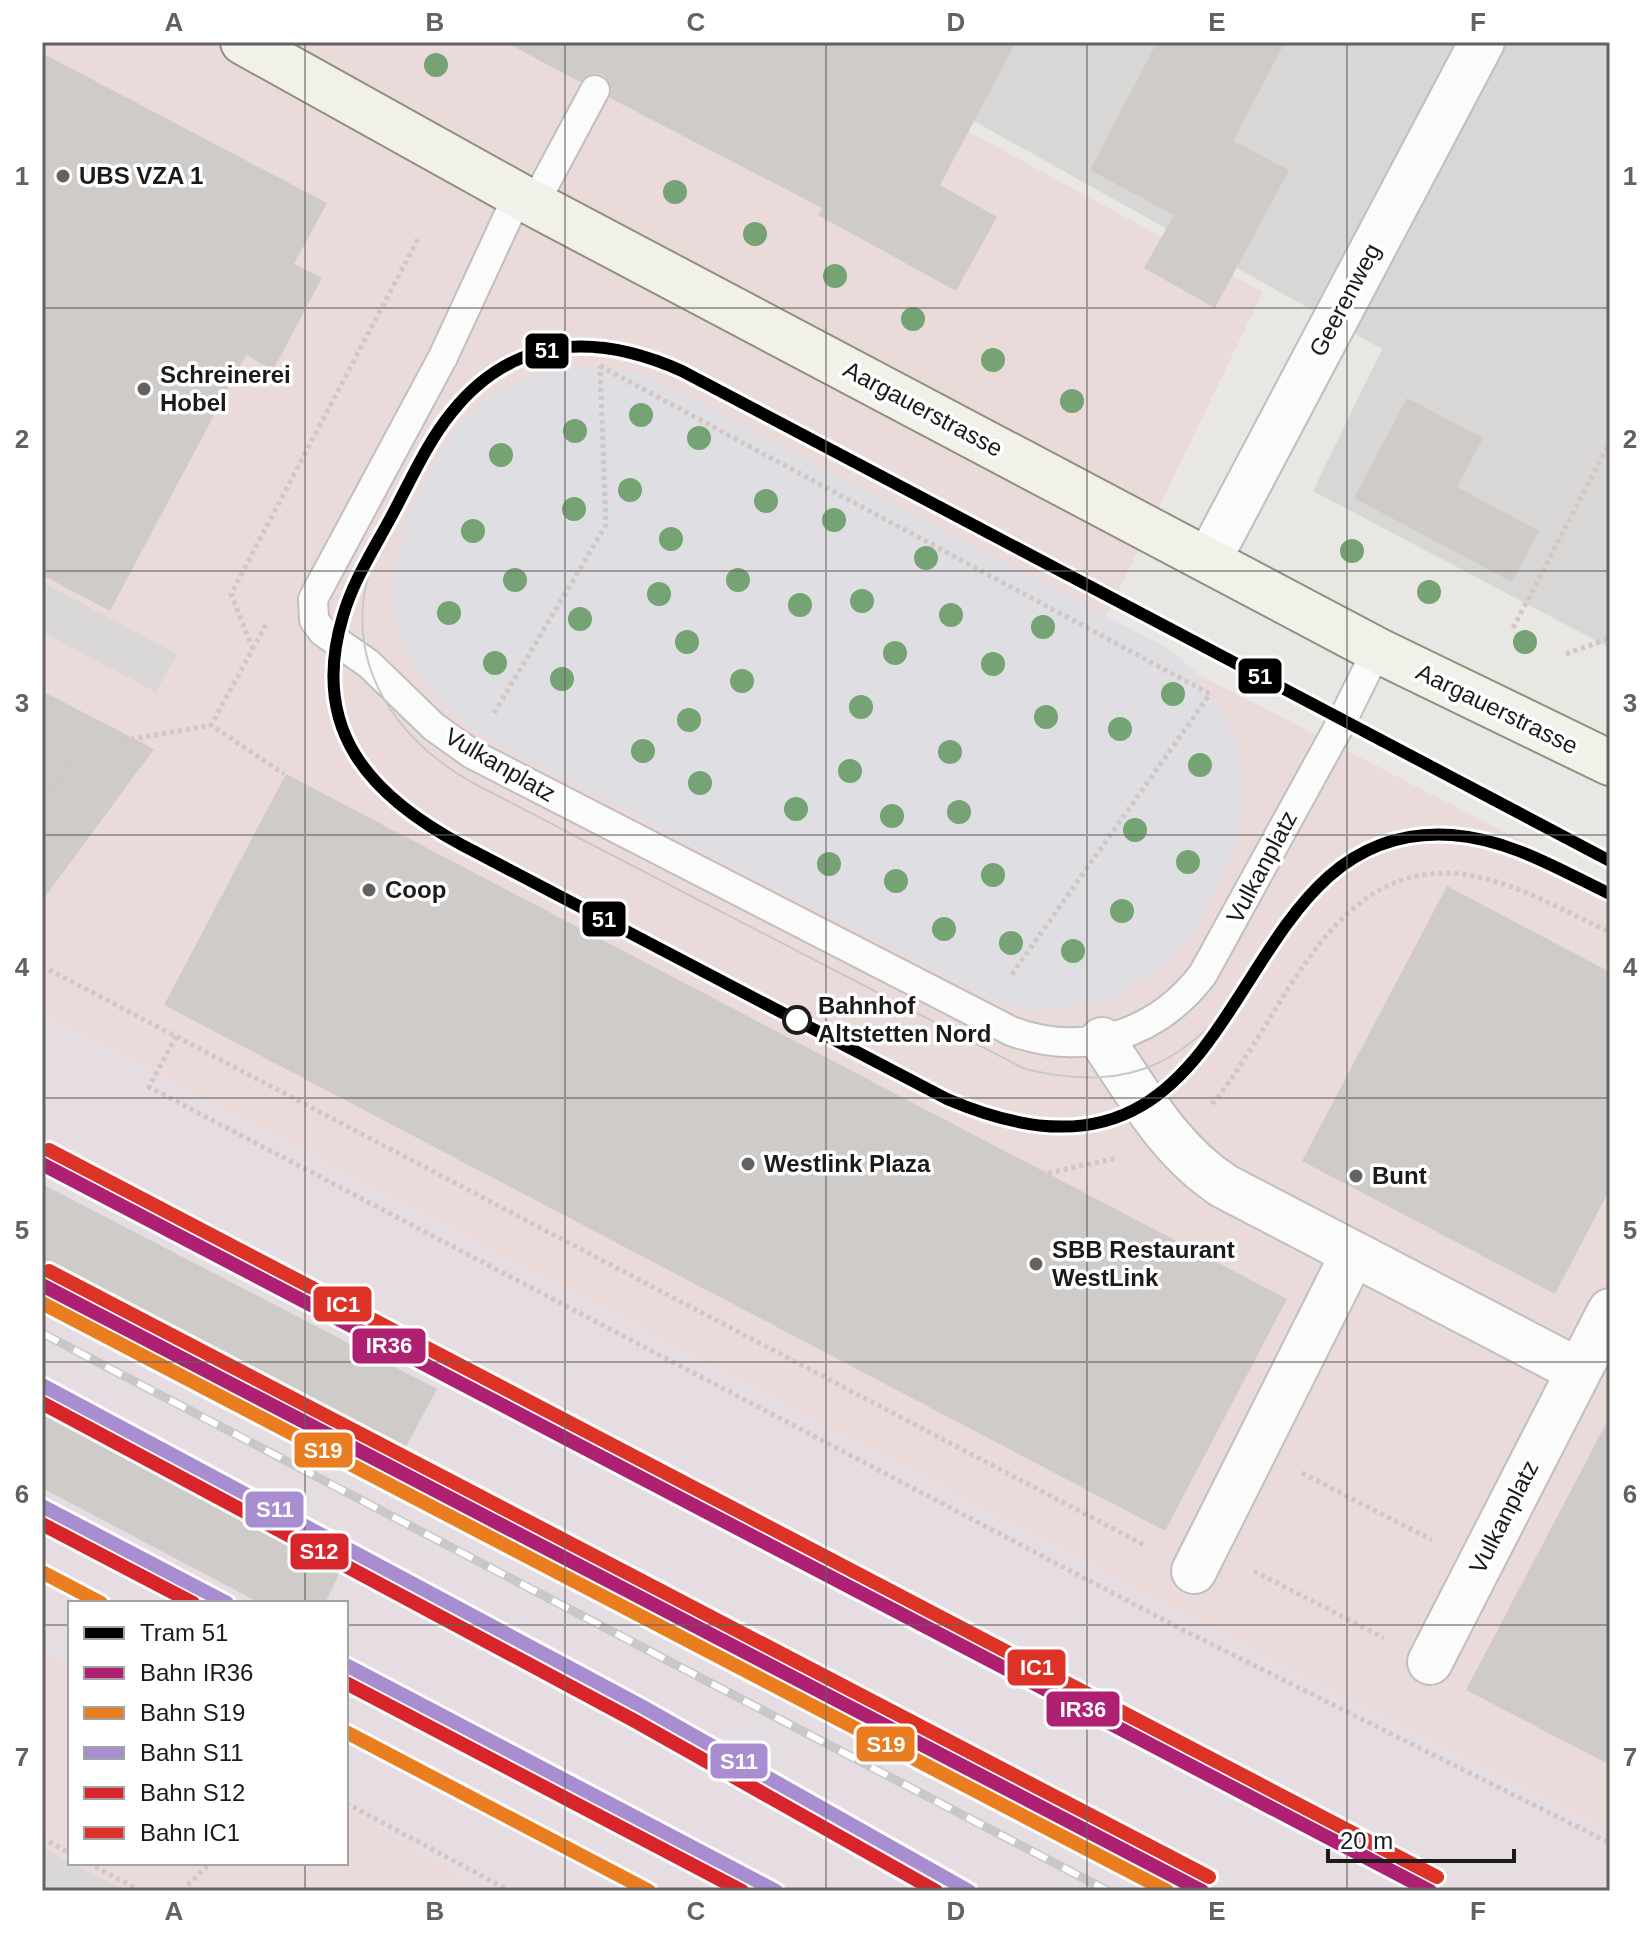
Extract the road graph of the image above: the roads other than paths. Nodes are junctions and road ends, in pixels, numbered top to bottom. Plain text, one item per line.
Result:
1 (243, 42) edge
2 (1482, 42) edge
3 (595, 90) dead end
4 (526, 200) junction
5 (1209, 559) junction
6 (1377, 650) junction
7 (1610, 763) edge
8 (1102, 1040) junction
9 (1353, 1254) junction
10 (1610, 1311) edge
11 (1579, 1371) junction
12 (1200, 1559) road end
13 (1430, 1662) road end

1 - 4 main road, Aargauerstrasse
2 - 5 street, Geerenweg
3 - 4 lane, Vulkanplatz
4 - 5 main road, Aargauerstrasse
4 - 8 lane, Vulkanplatz
5 - 6 main road, Aargauerstrasse
6 - 7 main road, Aargauerstrasse
6 - 8 lane, Vulkanplatz
8 - 9 street
9 - 11 street
9 - 12 street
10 - 11 street, Vulkanplatz
11 - 13 street, Vulkanplatz

